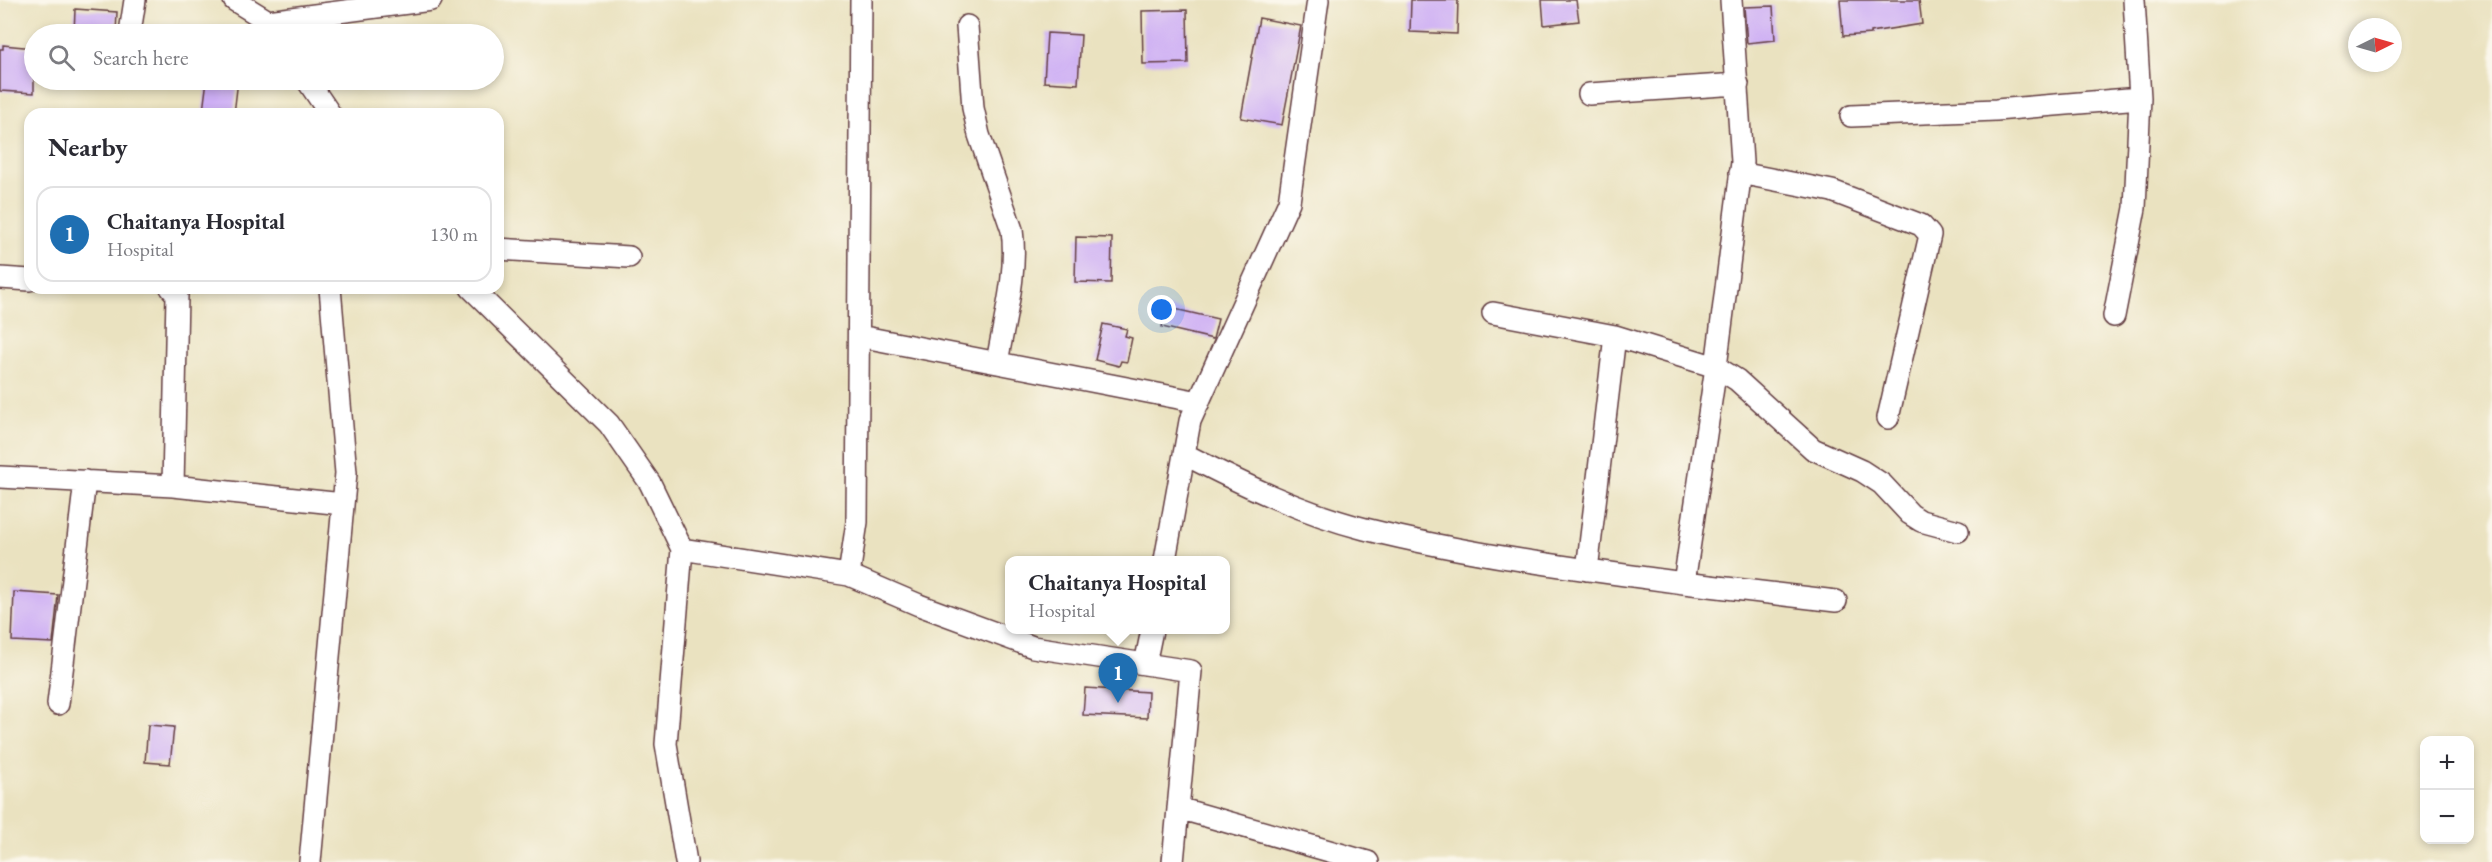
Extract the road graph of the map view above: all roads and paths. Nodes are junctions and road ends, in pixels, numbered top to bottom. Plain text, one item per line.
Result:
1 (135, 0) edge
2 (234, 0) edge
3 (431, 0) edge
4 (861, 0) edge
5 (1318, 0) edge
6 (1731, 0) edge
7 (2134, 0) edge
8 (131, 24) edge
9 (267, 24) edge
10 (295, 24) edge
11 (968, 26) dead end
12 (1738, 84) junction
13 (314, 90) edge
14 (1589, 94) dead end
15 (2140, 98) junction
16 (326, 108) edge
17 (1851, 116) dead end
18 (1740, 173) junction
19 (504, 249) edge
20 (629, 257) dead end
21 (0, 278) edge
22 (24, 280) edge
23 (176, 294) edge
24 (331, 294) edge
25 (477, 294) edge
26 (1492, 313) dead end
27 (2114, 316) dead end
28 (859, 336) junction
29 (1615, 336) junction
30 (997, 363) junction
31 (1716, 367) junction
32 (1199, 402) junction
33 (1888, 418) dead end
34 (1184, 454) junction
35 (0, 477) edge
36 (85, 481) junction
37 (173, 486) junction
38 (343, 504) junction
39 (1958, 531) dead end
40 (682, 549) junction
41 (1166, 556) edge
42 (1587, 570) junction
43 (849, 575) junction
44 (1684, 583) junction
45 (1836, 601) dead end
46 (1151, 634) edge
47 (1145, 664) junction
48 (58, 704) dead end
49 (1178, 808) junction
50 (310, 862) edge
51 (686, 862) edge
52 (1173, 862) edge
53 (1368, 862) edge

1 - 8 street
2 - 9 street
3 - 10 street
4 - 28 street
5 - 32 street
6 - 12 street
7 - 15 street
11 - 30 street
12 - 14 street
12 - 18 street
13 - 16 street
15 - 17 street
15 - 27 street
18 - 31 street
18 - 33 street
19 - 20 street
21 - 22 street
23 - 37 street
24 - 38 street
25 - 40 street
26 - 29 street
28 - 30 street
28 - 43 street
29 - 31 street
29 - 42 street
30 - 32 street
31 - 39 street
31 - 44 street
32 - 34 street
34 - 41 street
34 - 42 street
35 - 36 street
36 - 37 street
36 - 48 street
37 - 38 street
38 - 50 street
40 - 43 street
40 - 51 street
42 - 44 street
43 - 47 street
44 - 45 street
46 - 47 street
47 - 49 street
49 - 52 street
49 - 53 street

